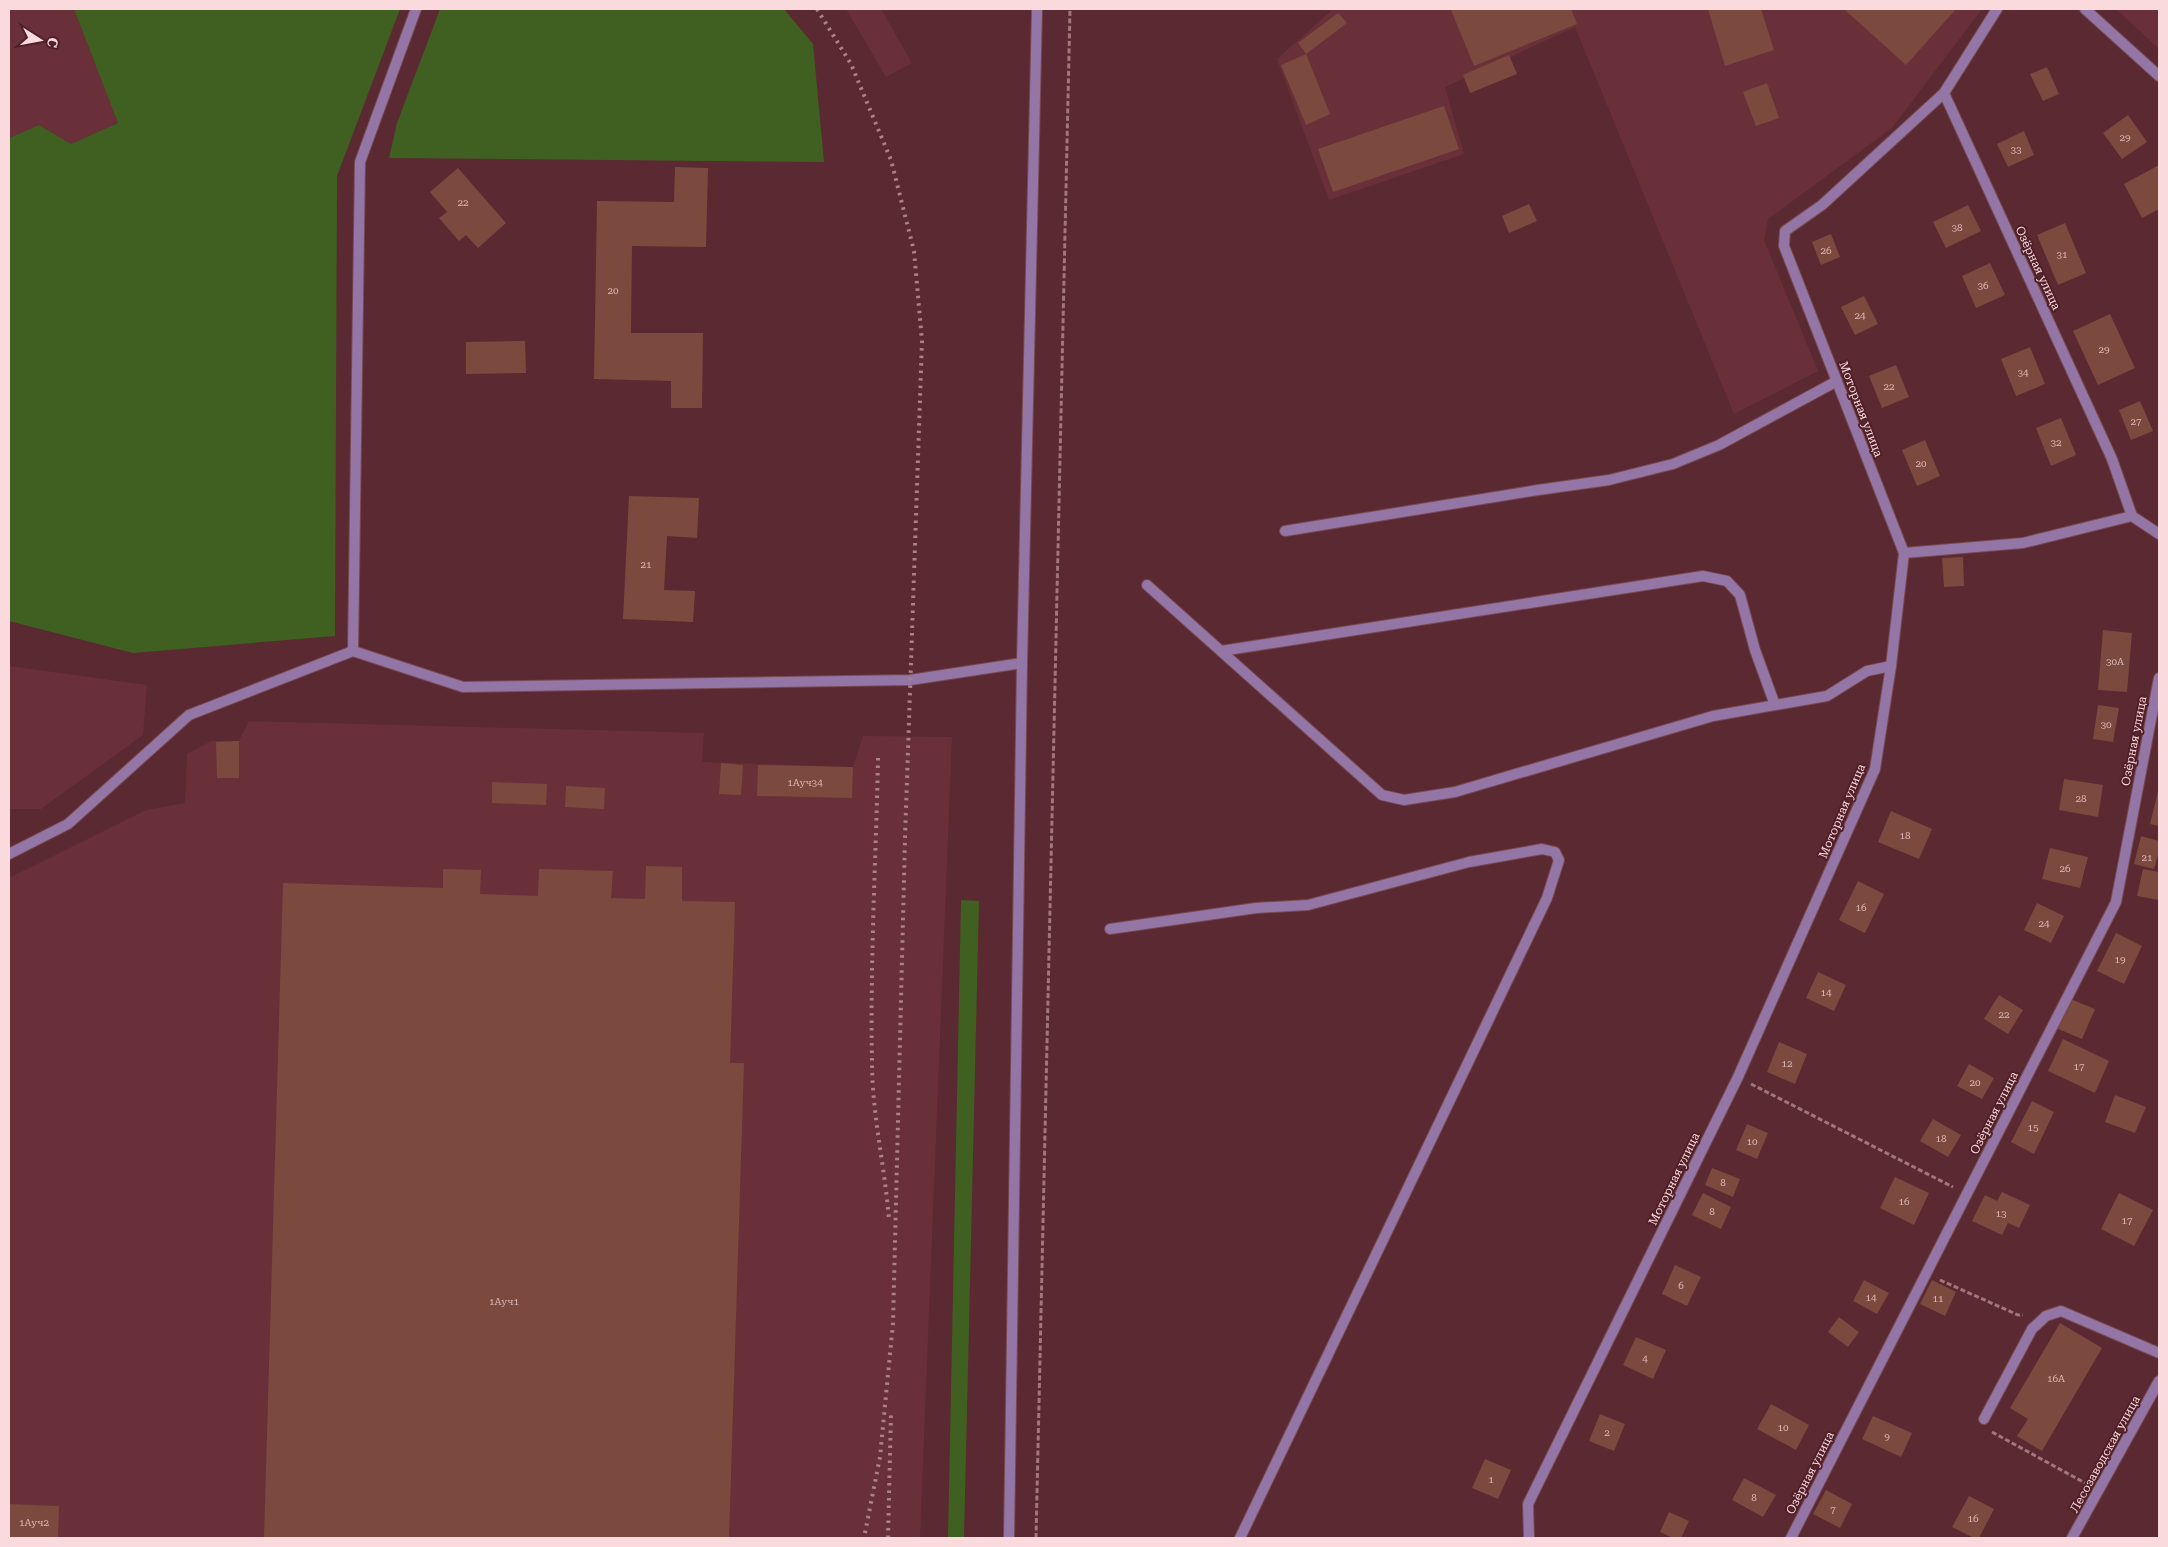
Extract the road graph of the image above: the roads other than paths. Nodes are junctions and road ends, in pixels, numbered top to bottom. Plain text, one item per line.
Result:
1 (416, 9) edge
2 (1037, 9) edge
3 (1997, 9) edge
4 (2085, 9) edge
5 (2159, 76) edge
6 (1944, 94) junction
7 (1836, 381) junction
8 (2132, 516) junction
9 (1285, 531) dead end
10 (2159, 534) edge
11 (1904, 553) junction
12 (1147, 585) dead end
13 (353, 651) junction
14 (1221, 651) junction
15 (1022, 663) junction
16 (1892, 666) junction
17 (2159, 678) edge
18 (1775, 705) junction
19 (9, 854) edge
20 (1110, 929) dead end
21 (2159, 1353) edge
22 (2159, 1382) edge
23 (1984, 1419) road end
24 (1009, 1538) edge
25 (1240, 1538) edge
26 (1529, 1538) edge
27 (1791, 1538) edge
28 (2072, 1538) edge

1 - 13 street
2 - 15 street
3 - 6 street
4 - 5 street
6 - 7 street, Моторная улица
6 - 8 street, Озёрная улица
7 - 9 street
7 - 11 street, Моторная улица
8 - 10 street
8 - 11 street
11 - 16 street, Моторная улица
12 - 14 street
13 - 15 street
13 - 19 street
14 - 18 street
14 - 18 street
15 - 24 street
16 - 18 street
16 - 26 street, Моторная улица
17 - 27 street, Озёрная улица
20 - 25 street
21 - 23 street
22 - 28 street, Лесозаводская улица

